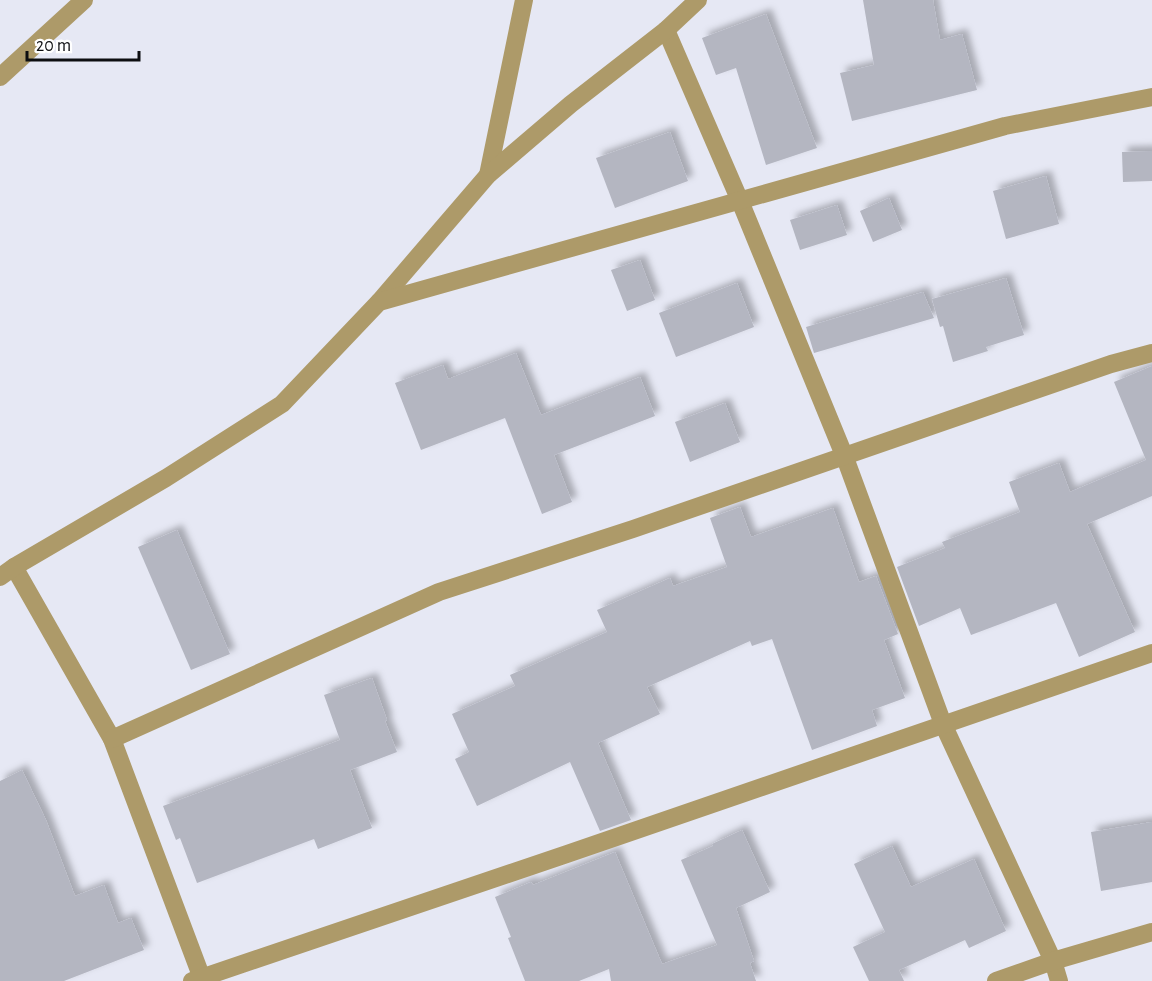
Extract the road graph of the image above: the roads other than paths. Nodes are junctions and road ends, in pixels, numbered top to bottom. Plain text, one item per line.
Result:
1 (509, 0) edge
2 (698, 0) edge
3 (81, 1) edge
4 (522, 8) edge
5 (666, 30) junction
6 (0, 76) edge
7 (1152, 97) edge
8 (488, 175) junction
9 (740, 201) junction
10 (379, 302) junction
11 (1152, 353) edge
12 (844, 455) junction
13 (7, 572) edge
14 (1152, 653) edge
15 (943, 724) junction
16 (112, 739) junction
17 (1152, 932) edge
18 (1053, 961) junction
19 (199, 980) edge
20 (996, 981) edge
21 (1059, 981) edge

1 - 4 street
2 - 5 street
3 - 6 street
4 - 8 street
5 - 8 street
5 - 9 street
7 - 9 street
8 - 10 street
9 - 10 street
9 - 12 street
10 - 13 street
11 - 12 street
12 - 15 street
12 - 16 street
13 - 16 street
14 - 15 street
15 - 18 street
15 - 19 street
16 - 19 street
17 - 18 street
18 - 20 street
18 - 21 street

